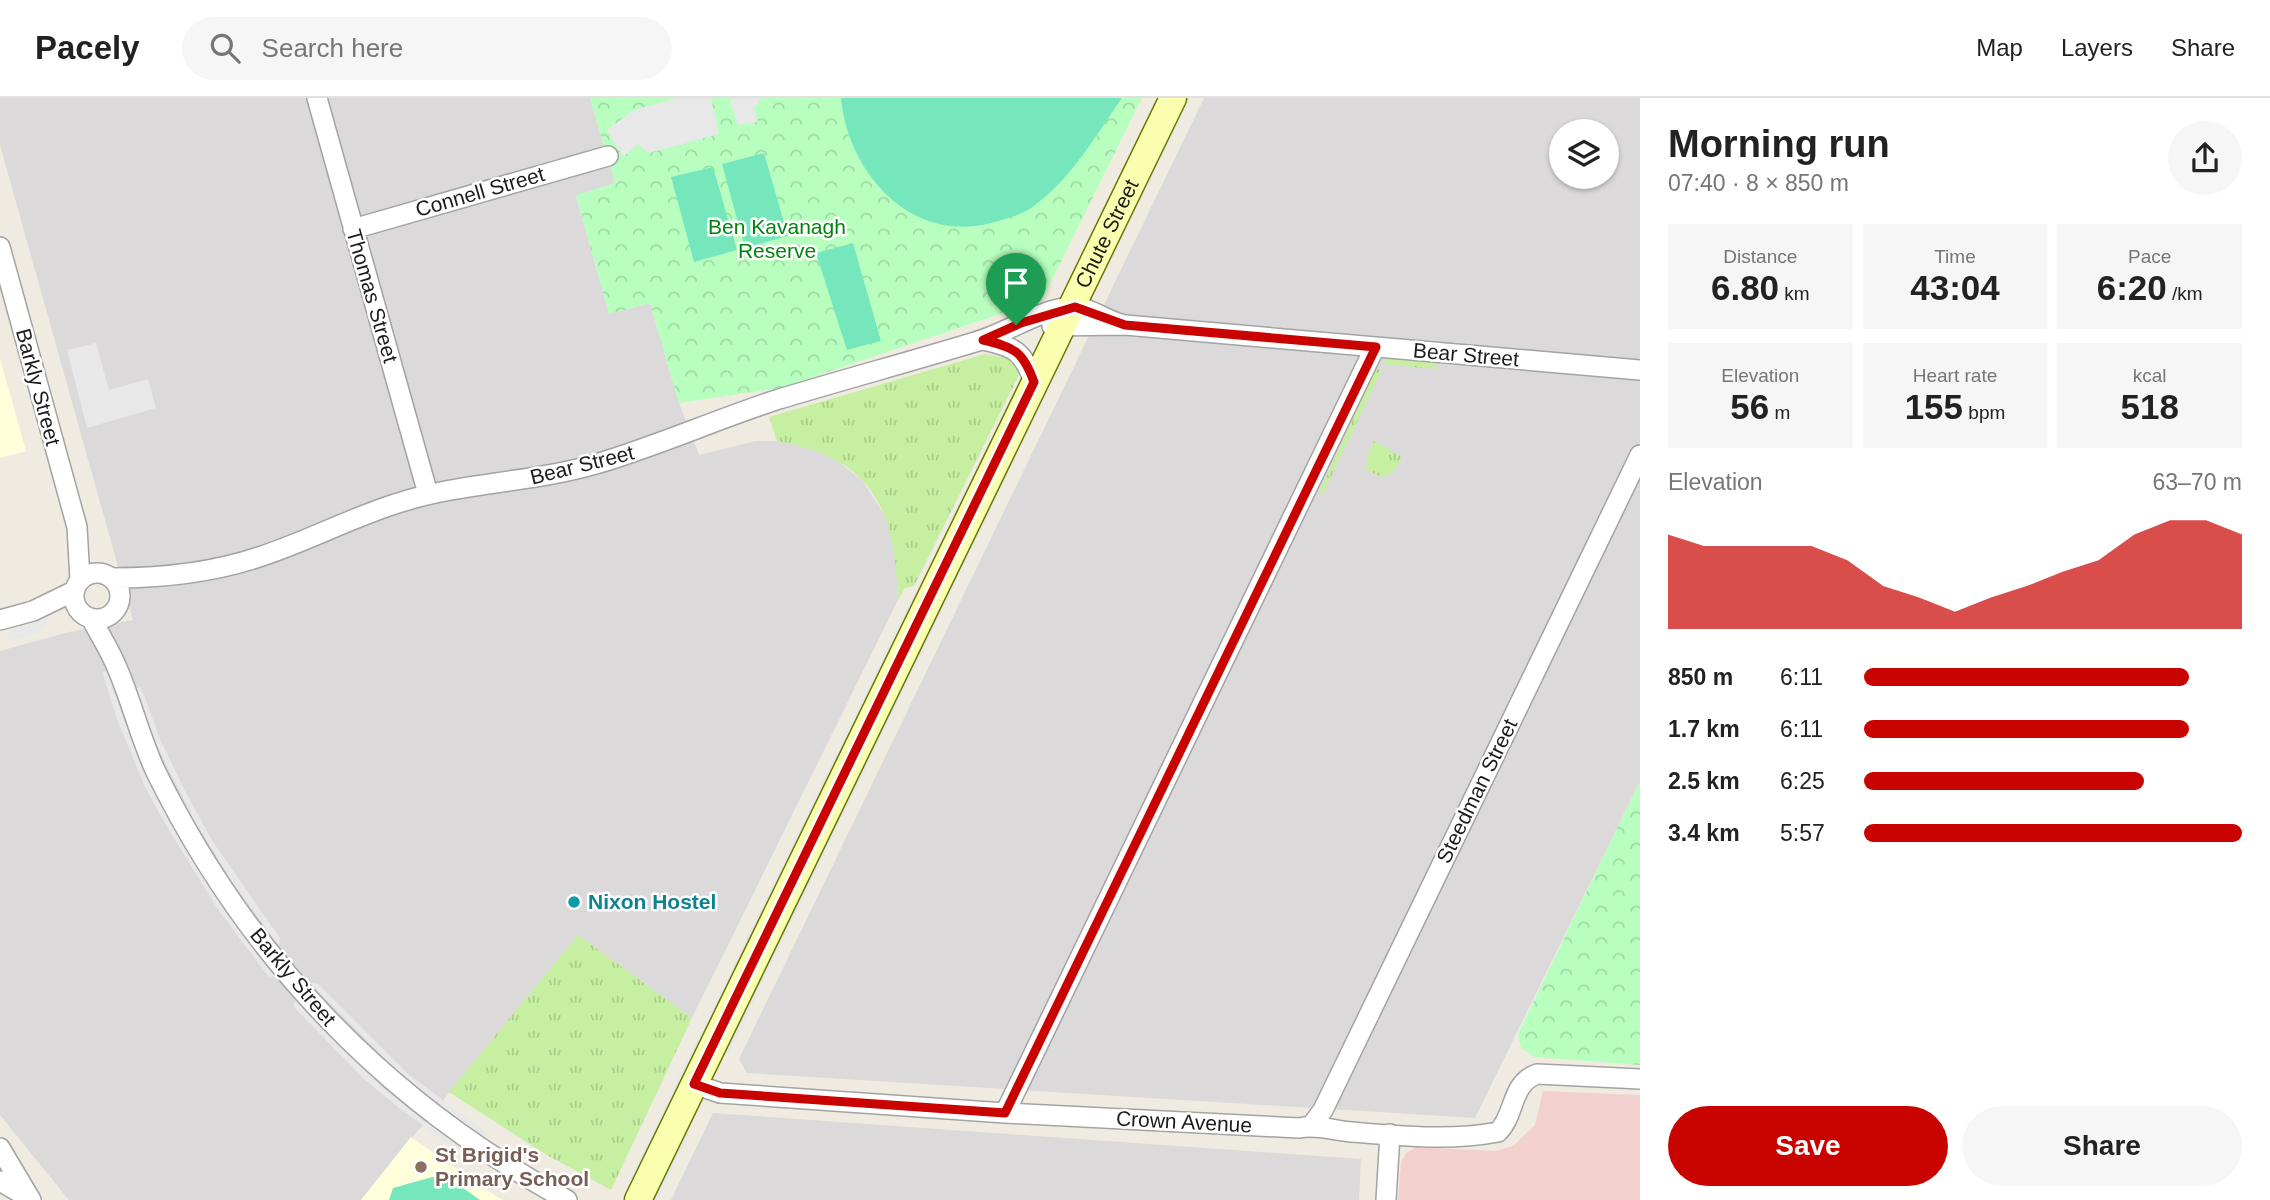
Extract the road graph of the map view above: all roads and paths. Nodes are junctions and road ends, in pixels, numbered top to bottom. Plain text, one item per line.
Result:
1 (317, 98) edge
2 (1173, 98) edge
3 (608, 156) dead end
4 (353, 229) junction
5 (0, 247) edge
6 (1067, 316) junction
7 (989, 338) junction
8 (1376, 347) junction
9 (1640, 370) edge
10 (1034, 382) junction
11 (1640, 454) edge
12 (428, 494) junction
13 (77, 527) junction
14 (107, 575) junction
15 (165, 578) junction
16 (80, 599) junction
17 (117, 605) junction
18 (0, 620) edge
19 (118, 669) junction
20 (1640, 1079) edge
21 (694, 1084) junction
22 (1005, 1113) junction
23 (1311, 1126) junction
24 (1390, 1134) junction
25 (0, 1148) edge
26 (0, 1181) edge
27 (30, 1199) edge
28 (567, 1200) edge
29 (638, 1200) edge
30 (1386, 1200) edge

1 - 4 street, Thomas Street
2 - 6 street, Chute Street
3 - 4 street, Connell Street
4 - 12 street, Thomas Street
5 - 13 street, Barkly Street
6 - 7 street, Bear Street
6 - 8 street, Bear Street
6 - 10 street, Chute Street
7 - 10 street
7 - 12 street, Bear Street
8 - 9 street, Bear Street
8 - 22 street
10 - 21 street, Chute Street
11 - 23 street, Steedman Street
12 - 15 street, Bear Street
13 - 14 street, Barkly Street
13 - 16 street, Barkly Street
14 - 15 street, Bear Street
14 - 16 street, Bear Street
14 - 17 street, Barkly Street
15 - 17 street, Bear Street
16 - 17 street, Bear Street
16 - 18 street
16 - 19 street, Barkly Street
17 - 19 street, Barkly Street
19 - 28 street, Barkly Street
20 - 24 street, Crown Avenue
21 - 22 street, Crown Avenue
21 - 29 street, Chute Street
22 - 23 street, Crown Avenue
23 - 24 street, Crown Avenue
24 - 30 street
25 - 27 street
26 - 27 street

